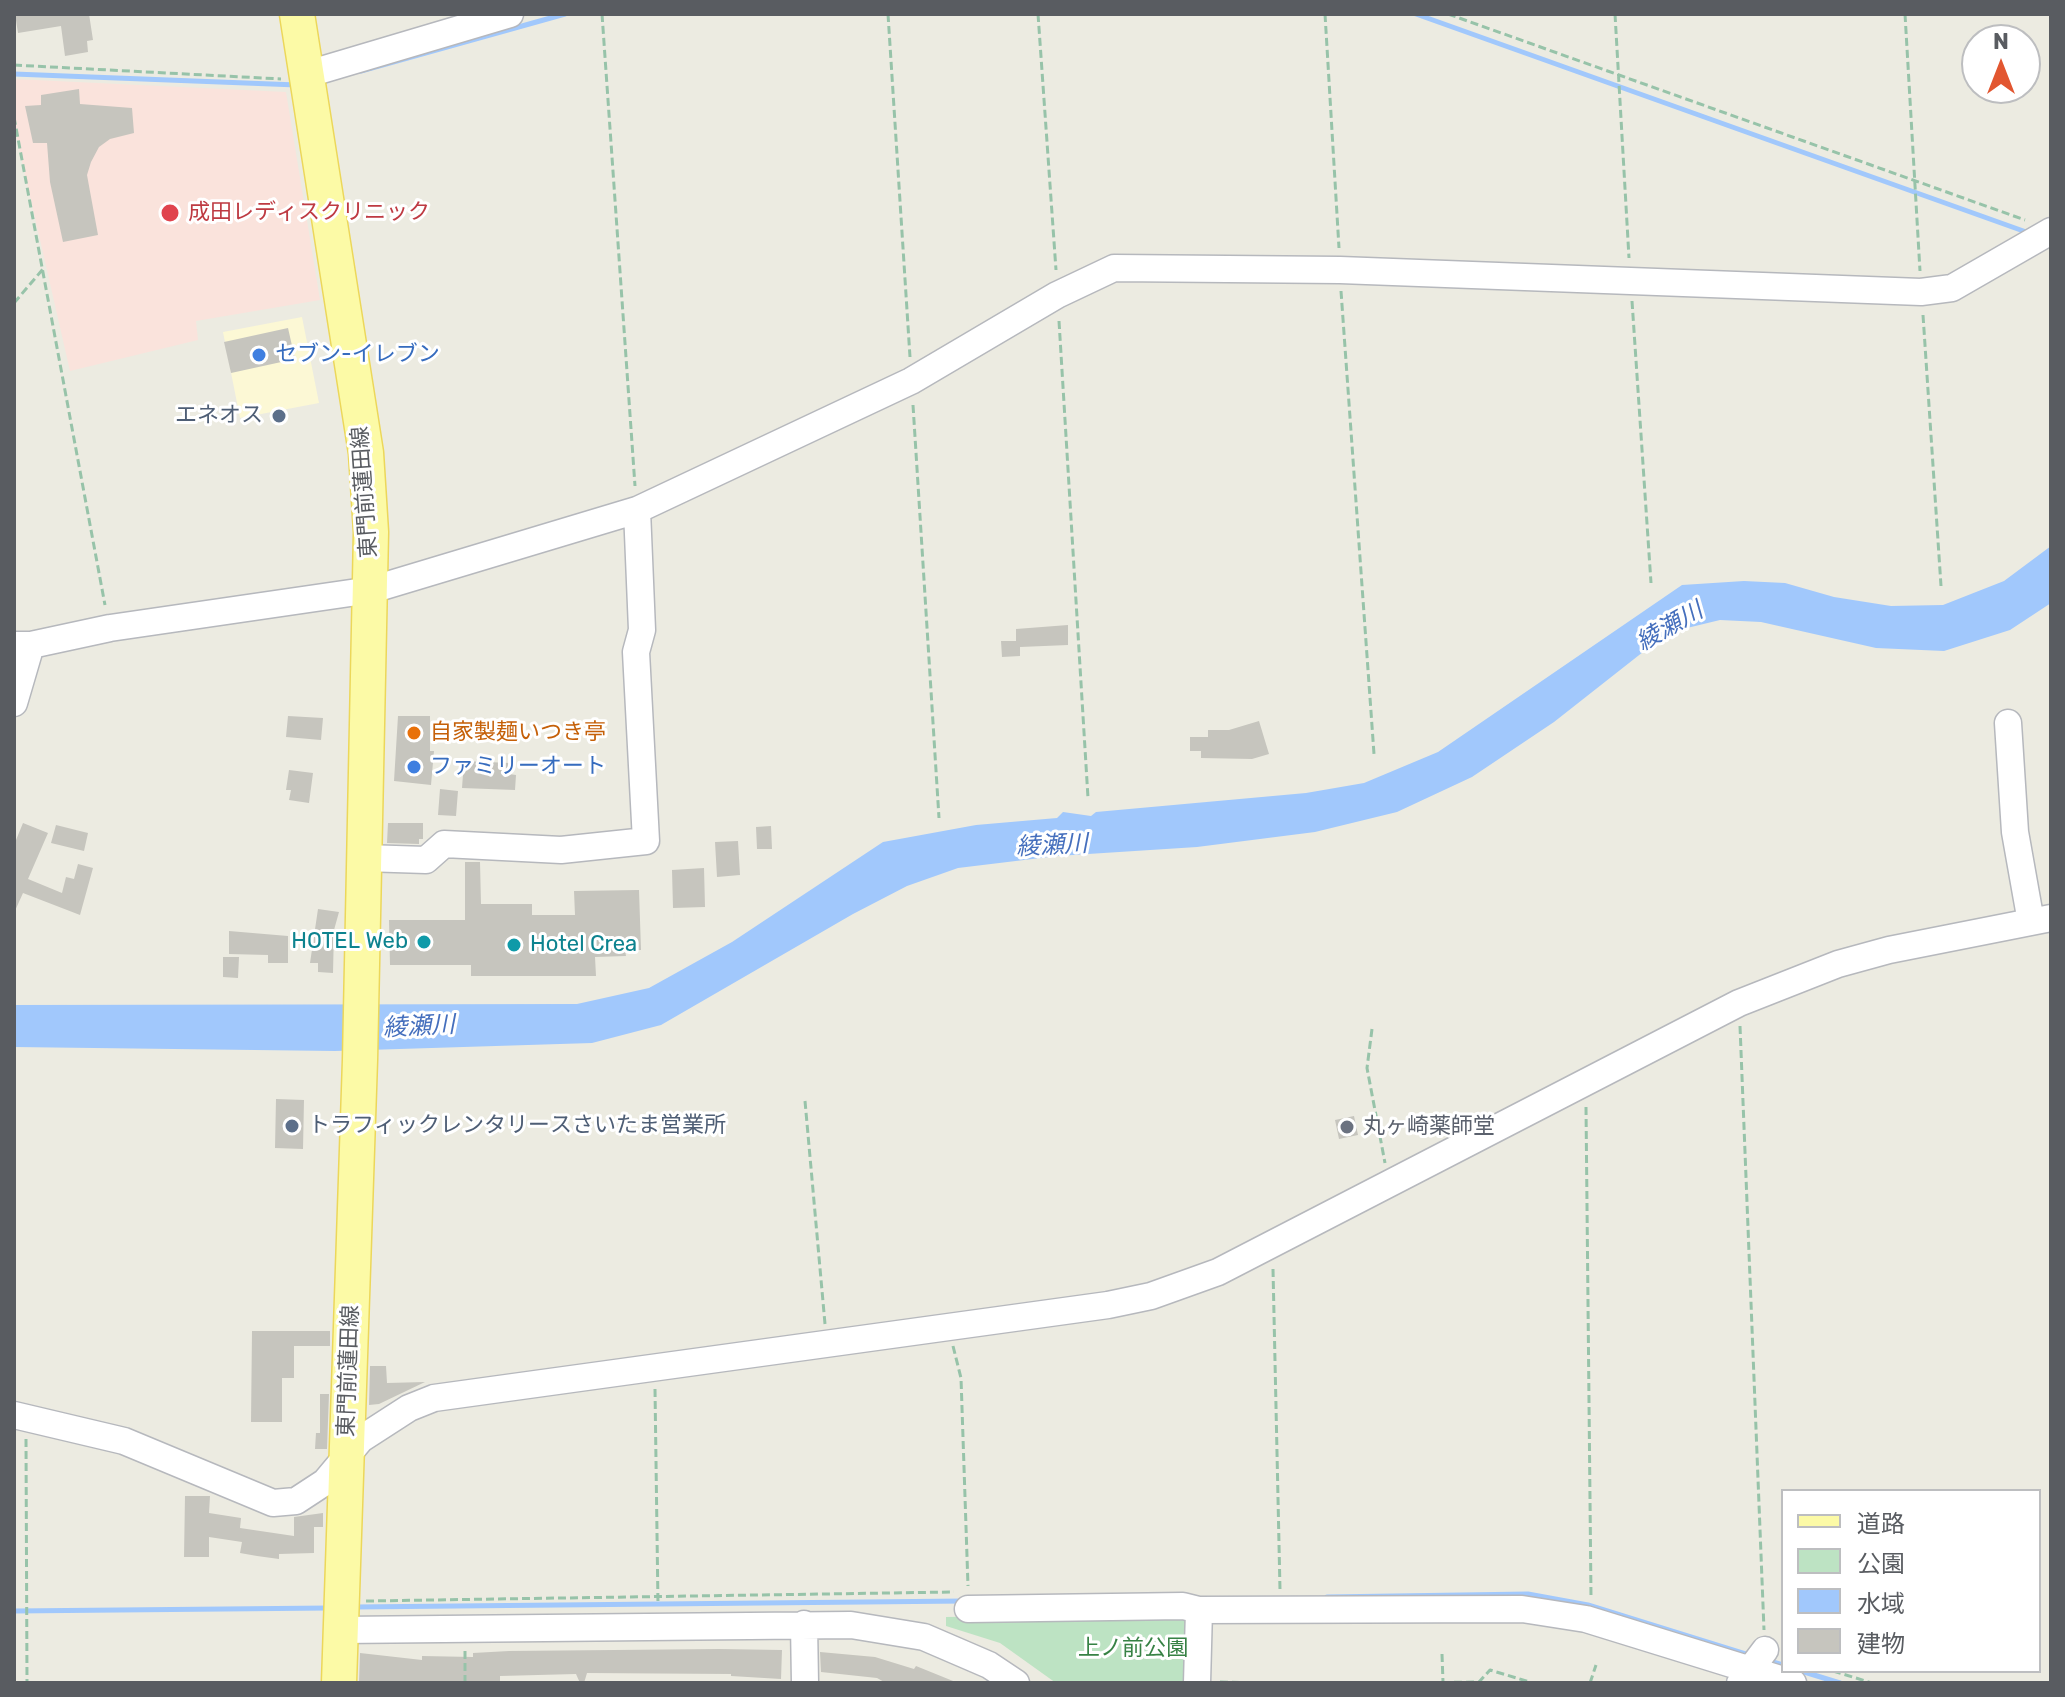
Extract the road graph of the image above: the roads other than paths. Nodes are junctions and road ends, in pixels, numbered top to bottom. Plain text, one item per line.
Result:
1 (297, 14) edge
2 (510, 14) edge
3 (309, 81) junction
4 (2042, 233) edge
5 (637, 510) junction
6 (371, 590) junction
7 (23, 645) edge
8 (14, 703) edge
9 (2008, 723) dead end
10 (364, 858) junction
11 (2041, 920) edge
12 (20, 1416) edge
13 (346, 1458) junction
14 (968, 1609) road end
15 (1199, 1610) junction
16 (804, 1624) junction
17 (341, 1630) junction
18 (1752, 1668) edge
19 (339, 1683) edge
20 (805, 1683) edge
21 (1016, 1683) edge
22 (1197, 1683) edge
23 (1793, 1683) edge

1 - 3 main road, 東門前蓮田線
2 - 3 street
3 - 6 main road, 東門前蓮田線
4 - 5 street
5 - 6 street
5 - 10 street
6 - 7 street
6 - 10 main road, 東門前蓮田線
7 - 8 street
9 - 11 street
10 - 13 main road, 東門前蓮田線
11 - 13 street
12 - 13 street
13 - 17 main road, 東門前蓮田線
14 - 15 street
15 - 18 street
15 - 22 street
16 - 17 street
16 - 20 street
16 - 21 street
17 - 19 main road, 東門前蓮田線
18 - 23 street

